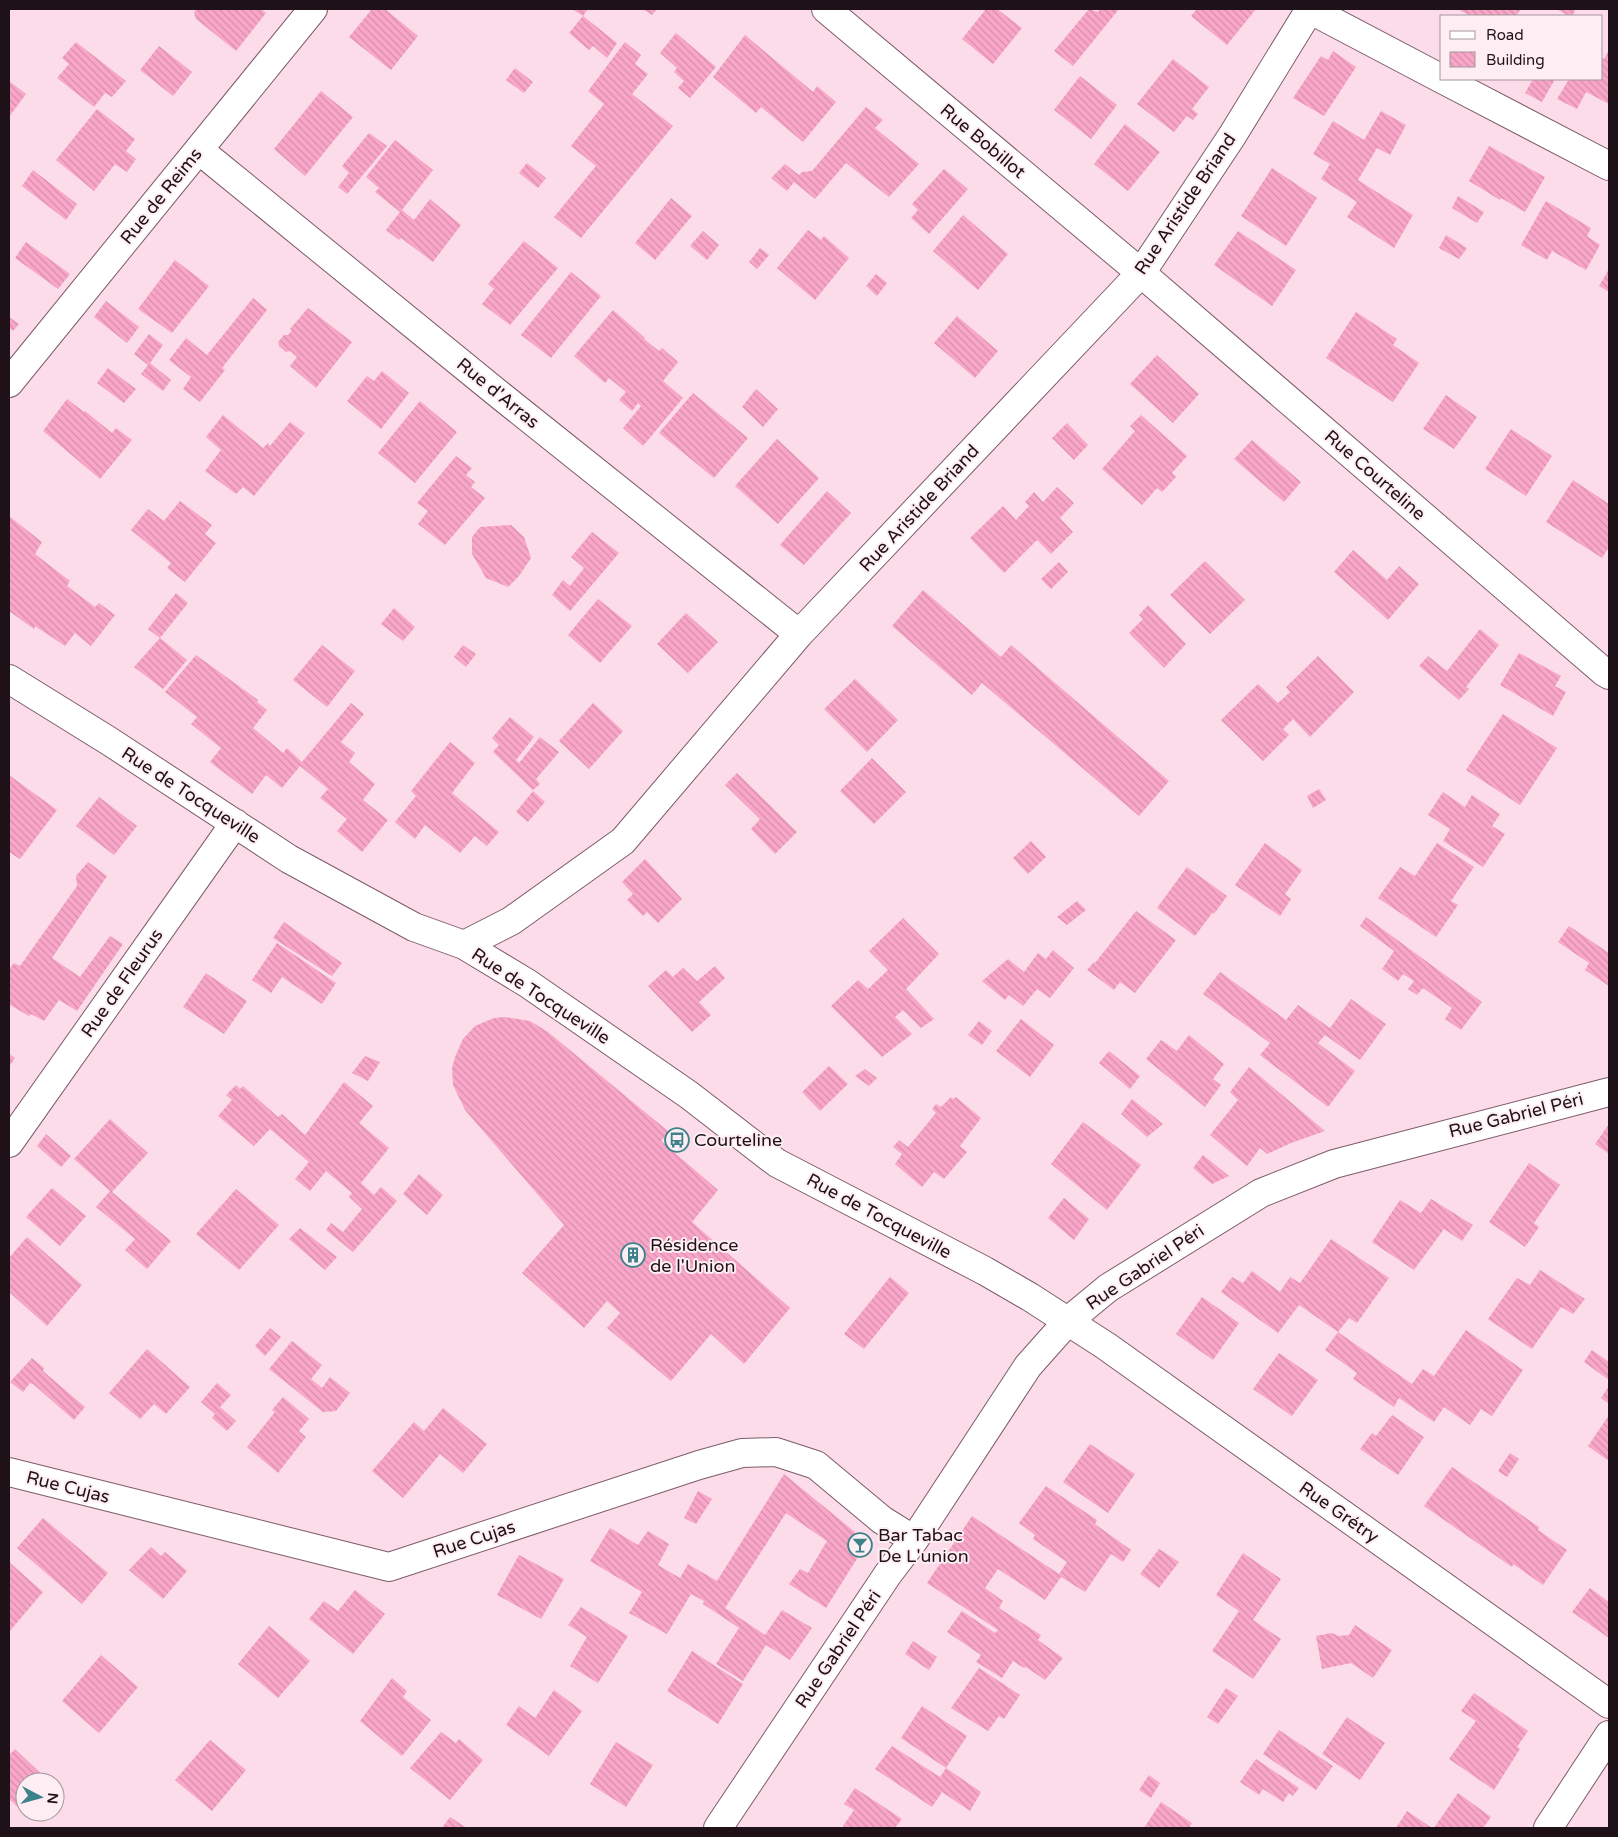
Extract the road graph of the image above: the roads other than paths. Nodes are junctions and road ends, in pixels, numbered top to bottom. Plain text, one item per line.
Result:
1 (313, 9) edge
2 (826, 9) edge
3 (1309, 9) edge
4 (1440, 78) edge
5 (1444, 80) edge
6 (199, 150) junction
7 (1609, 166) edge
8 (1141, 273) junction
9 (9, 383) edge
10 (799, 634) junction
11 (1609, 675) edge
12 (9, 678) edge
13 (235, 823) junction
14 (464, 945) junction
15 (1609, 1092) edge
16 (9, 1142) edge
17 (1068, 1321) junction
18 (9, 1472) edge
19 (914, 1540) junction
20 (1609, 1704) edge
21 (1609, 1735) edge
22 (718, 1828) edge
23 (1548, 1828) edge

1 - 6 street, Rue de Reims
2 - 8 street, Rue Bobillot
3 - 4 street
3 - 8 street, Rue Aristide Briand
5 - 7 street
6 - 9 street, Rue de Reims
6 - 10 street, Rue d'Arras
8 - 10 street, Rue Aristide Briand
8 - 11 street, Rue Courteline
10 - 14 street, Rue Aristide Briand
12 - 13 street, Rue de Tocqueville
13 - 14 street, Rue de Tocqueville
13 - 16 street, Rue de Fleurus
14 - 17 street, Rue de Tocqueville
15 - 17 street, Rue Gabriel Péri
17 - 19 street, Rue Gabriel Péri
17 - 20 street, Rue Grétry
18 - 19 street, Rue Cujas
19 - 22 street, Rue Gabriel Péri
21 - 23 street

